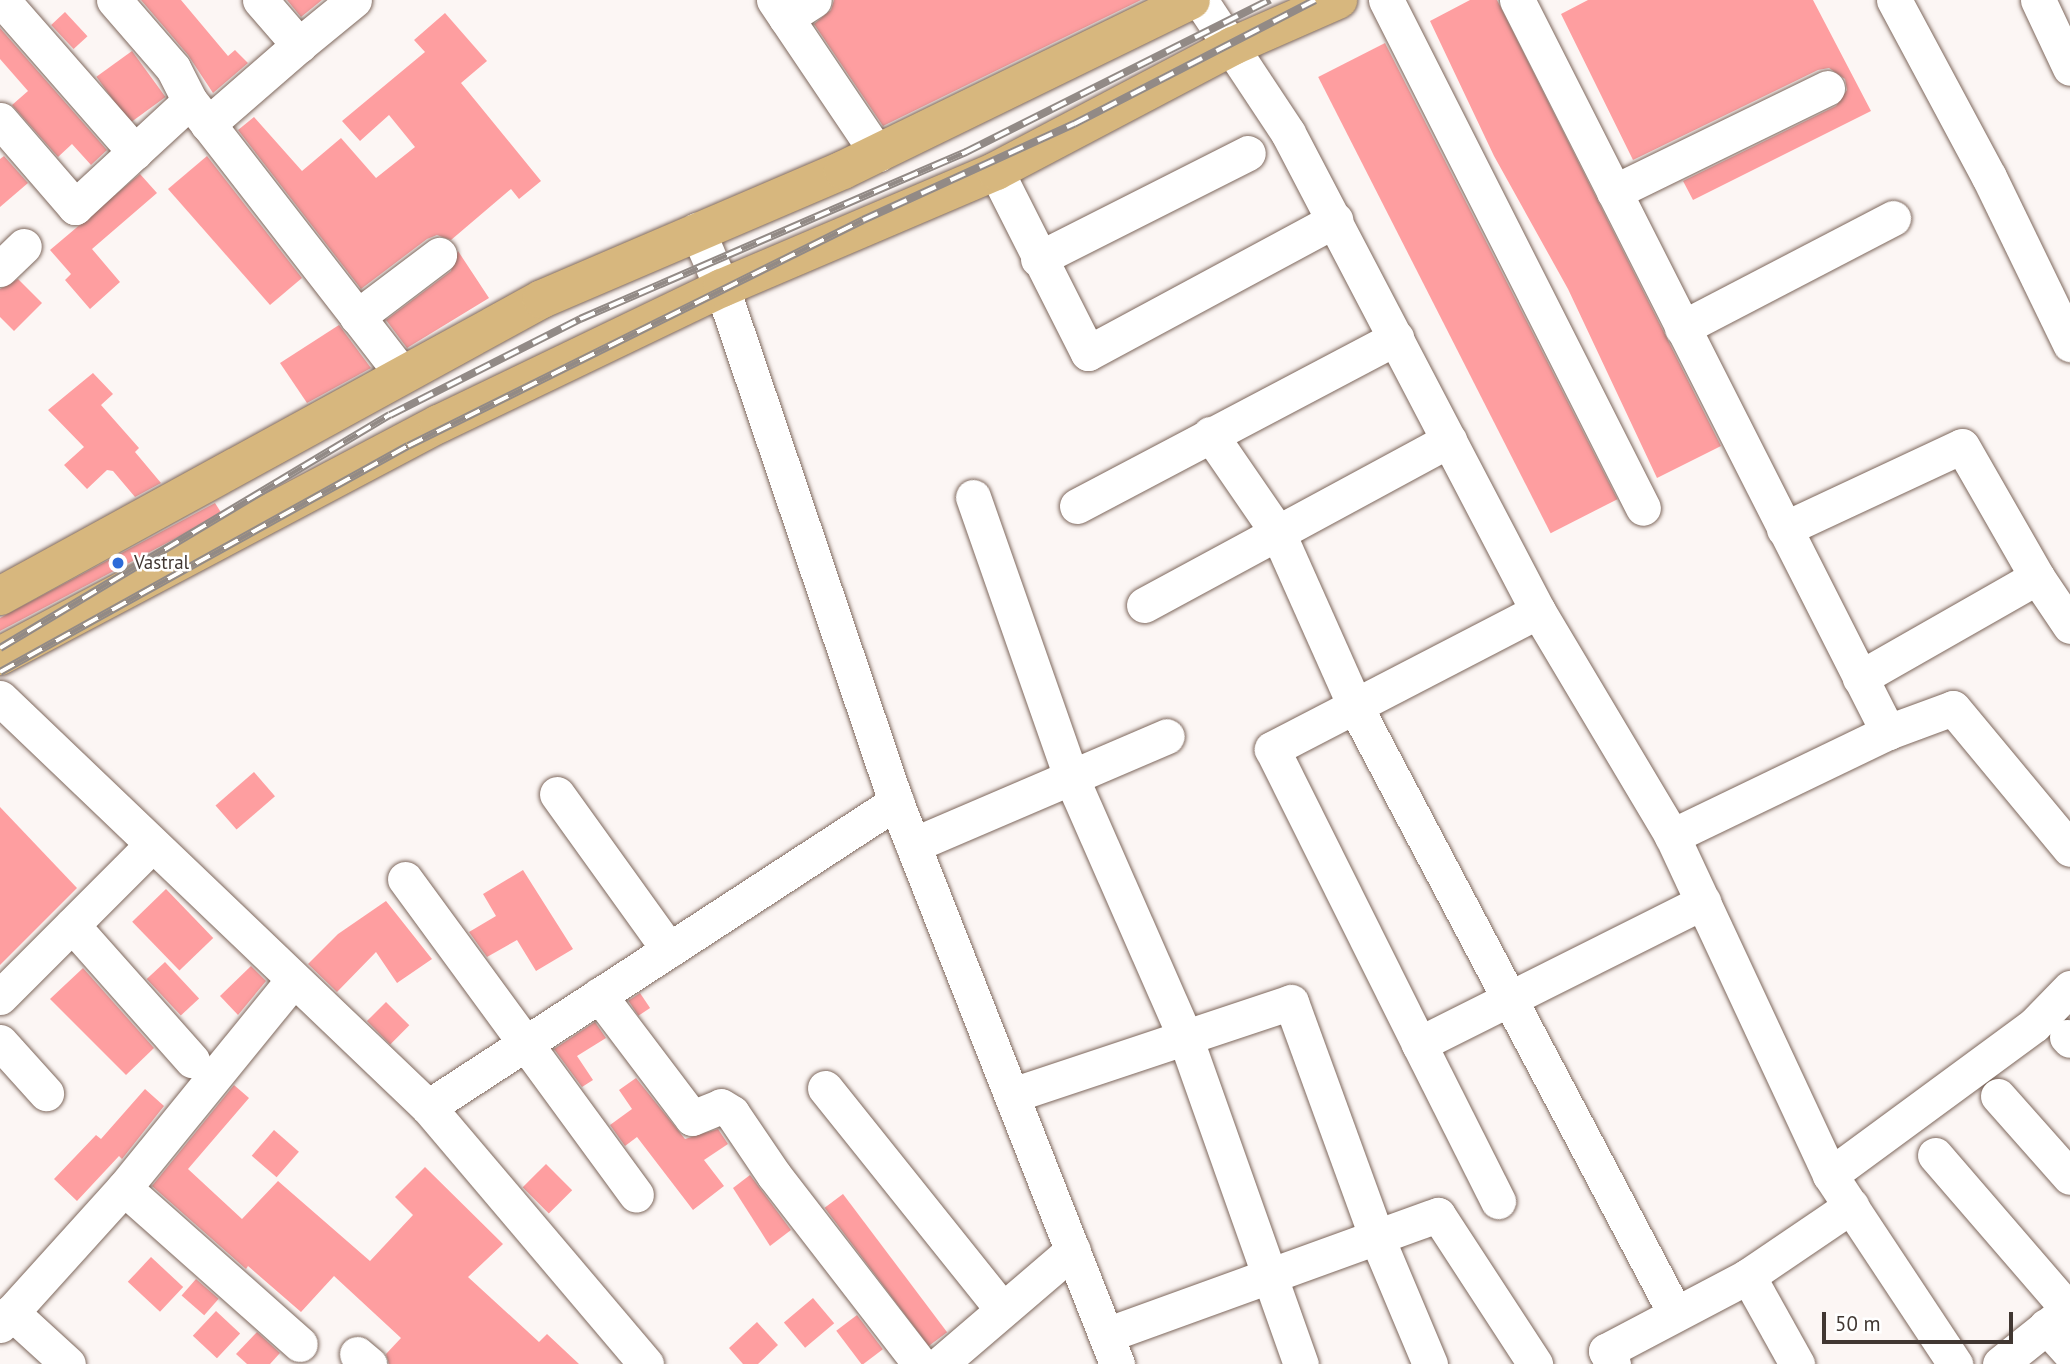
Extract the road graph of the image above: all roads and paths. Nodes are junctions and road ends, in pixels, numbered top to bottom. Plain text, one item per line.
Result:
1 (2, 0) edge
2 (114, 0) edge
3 (260, 0) edge
4 (354, 0) edge
5 (1191, 0) edge
6 (1200, 0) edge
7 (1338, 0) edge
8 (1386, 0) edge
9 (1517, 0) edge
10 (1894, 0) edge
11 (2038, 0) edge
12 (791, 6) edge
13 (299, 45) junction
14 (1234, 46) junction
15 (2070, 68) edge
16 (1827, 88) dead end
17 (199, 113) junction
18 (0, 120) edge
19 (135, 152) junction
20 (1248, 153) dead end
21 (878, 154) junction
22 (996, 171) junction
23 (1614, 192) junction
24 (1893, 218) dead end
25 (1335, 219) junction
26 (697, 230) junction
27 (439, 255) dead end
28 (1038, 259) junction
29 (722, 288) junction
30 (357, 317) junction
31 (1682, 328) junction
32 (1396, 338) junction
33 (2070, 344) edge
34 (401, 373) junction
35 (1210, 434) junction
36 (1449, 440) junction
37 (973, 497) dead end
38 (1077, 506) dead end
39 (1643, 508) dead end
40 (1784, 529) junction
41 (1278, 533) junction
42 (2037, 578) junction
43 (0, 596) edge
44 (1144, 605) dead end
45 (1538, 611) junction
46 (2070, 626) edge
47 (0, 656) edge
48 (1860, 678) junction
49 (0, 698) edge
50 (1355, 706) junction
51 (1888, 732) junction
52 (1167, 736) dead end
53 (1071, 777) junction
54 (557, 794) dead end
55 (896, 802) junction
56 (1672, 836) junction
57 (913, 845) junction
58 (152, 846) junction
59 (2070, 849) edge
60 (405, 879) dead end
61 (1703, 902) junction
62 (72, 925) junction
63 (669, 950) junction
64 (292, 981) junction
65 (2070, 988) edge
66 (599, 995) junction
67 (0, 997) edge
68 (1511, 999) junction
69 (1185, 1037) junction
70 (0, 1042) edge
71 (1419, 1044) junction
72 (523, 1045) junction
73 (192, 1060) dead end
74 (825, 1088) dead end
75 (46, 1093) dead end
76 (1012, 1096) junction
77 (1998, 1096) dead end
78 (428, 1107) junction
79 (1935, 1155) dead end
80 (1830, 1175) junction
81 (2070, 1177) edge
82 (124, 1188) junction
83 (636, 1195) dead end
84 (1498, 1201) dead end
85 (1851, 1206) junction
86 (1377, 1238) junction
87 (1073, 1250) junction
88 (1748, 1276) junction
89 (1269, 1277) junction
90 (1002, 1308) junction
91 (1675, 1313) junction
92 (2062, 1314) edge
93 (6, 1318) edge
94 (300, 1344) dead end
95 (1112, 1350) edge
96 (2070, 1353) edge
97 (954, 1360) edge
98 (643, 1363) edge
99 (68, 1364) edge
100 (920, 1364) edge
101 (1301, 1364) edge
102 (1430, 1364) edge
103 (1535, 1364) edge
104 (1613, 1364) edge
105 (1797, 1364) edge
106 (1955, 1364) edge
107 (2000, 1364) edge

1 - 19 street
2 - 17 street
3 - 13 street
4 - 13 street
5 - 21 main road
6 - 14 street
7 - 14 main road
8 - 39 street
9 - 23 street
10 - 33 street
11 - 15 street
12 - 21 street
13 - 17 street
14 - 22 main road
14 - 25 street
16 - 23 street
17 - 19 street
17 - 30 street
18 - 19 street
20 - 28 street
21 - 26 main road
22 - 28 street
22 - 29 main road
23 - 31 street
24 - 31 street
25 - 28 street
25 - 32 street
26 - 29 street
26 - 34 main road
27 - 30 street
29 - 47 main road
29 - 55 street
30 - 34 street
31 - 40 street
32 - 35 street
32 - 36 street
34 - 43 main road
35 - 38 street
35 - 41 street
36 - 41 street
36 - 45 street
37 - 53 street
40 - 42 street
40 - 48 street
41 - 44 street
41 - 50 street
42 - 46 street
42 - 48 street
45 - 50 street
45 - 56 street
48 - 51 street
49 - 58 street
50 - 68 street
50 - 71 street
51 - 56 street
51 - 59 street
52 - 53 street
53 - 57 street
53 - 69 street
54 - 63 street
55 - 57 street
55 - 63 street
56 - 61 street
57 - 76 street
58 - 62 street
58 - 64 street
60 - 72 street
61 - 68 street
61 - 80 street
62 - 67 street
62 - 73 street
63 - 66 street
64 - 78 street
64 - 82 street
65 - 80 street
66 - 72 street
66 - 100 street
68 - 71 street
68 - 91 street
69 - 76 street
69 - 86 street
69 - 89 street
70 - 75 street
71 - 84 street
72 - 78 street
72 - 83 street
74 - 90 street
76 - 87 street
77 - 81 street
78 - 98 street
79 - 92 street
80 - 85 street
82 - 93 street
82 - 94 street
85 - 88 street
85 - 106 street
86 - 89 street
86 - 102 street
86 - 103 street
87 - 90 street
87 - 95 street
88 - 91 street
88 - 105 street
89 - 95 street
89 - 101 street
90 - 97 street
91 - 104 street
92 - 96 street
92 - 107 street
93 - 99 street

